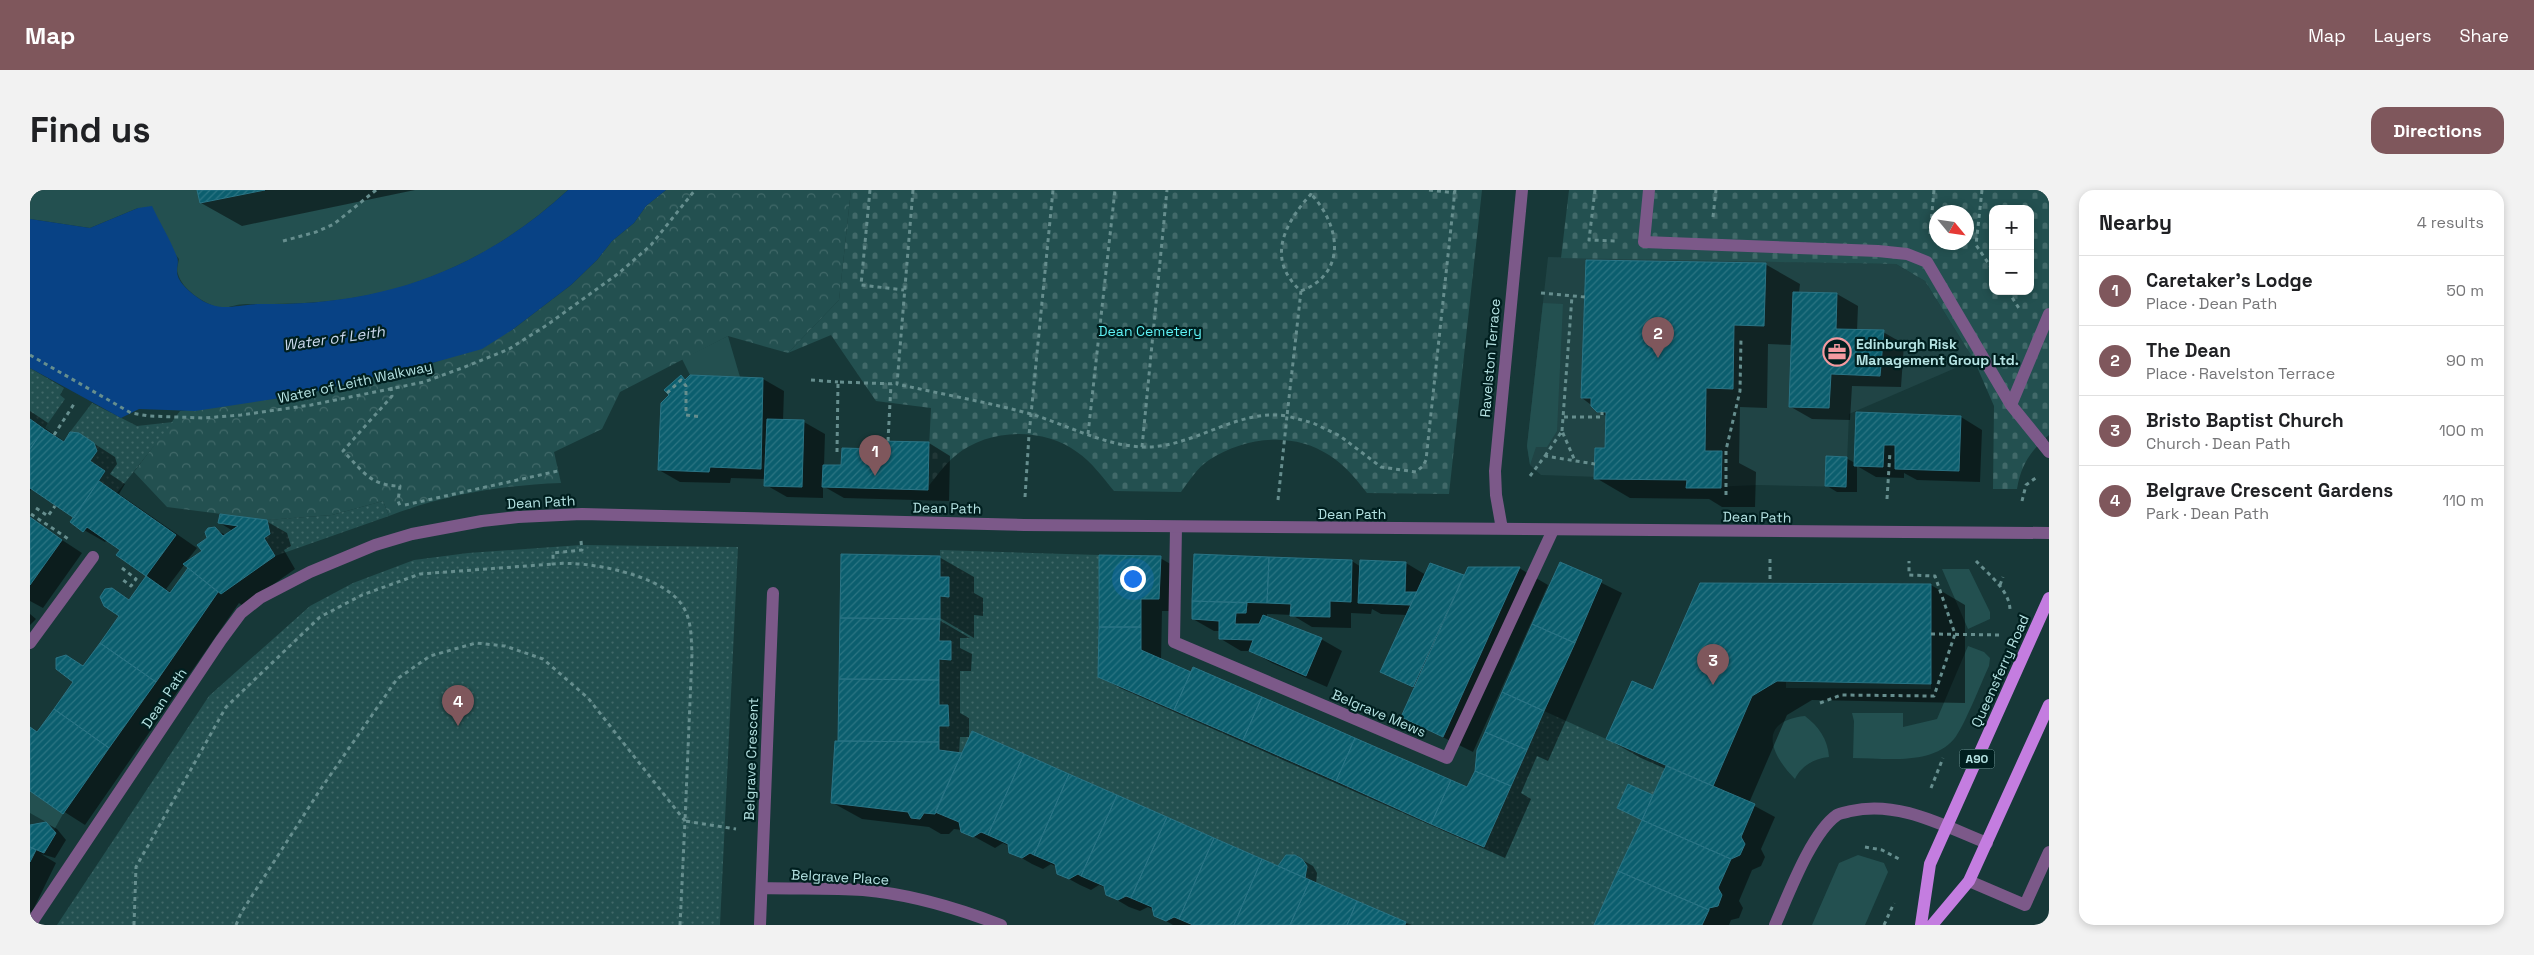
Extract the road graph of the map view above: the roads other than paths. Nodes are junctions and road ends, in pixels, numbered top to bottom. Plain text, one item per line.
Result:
1 (1522, 190) edge
2 (1649, 190) edge
3 (2049, 314) edge
4 (2011, 405) junction
5 (2045, 447) edge
6 (1176, 527) junction
7 (1502, 529) junction
8 (1553, 530) junction
9 (2049, 533) edge
10 (93, 557) dead end
11 (773, 593) dead end
12 (2049, 598) edge
13 (30, 643) edge
14 (2049, 705) edge
15 (1946, 827) junction
16 (1986, 843) junction
17 (2049, 852) edge
18 (1969, 881) junction
19 (763, 888) junction
20 (30, 925) edge
21 (760, 925) edge
22 (1001, 925) edge
23 (1775, 925) edge
24 (1921, 925) edge
25 (1932, 925) edge

1 - 7 street, Ravelston Terrace
2 - 4 street
3 - 4 street
4 - 5 street
6 - 7 street, Dean Path
6 - 8 street, Belgrave Mews
6 - 20 street, Dean Path
7 - 8 street, Dean Path
8 - 9 street, Dean Path
10 - 13 street
11 - 19 street, Belgrave Crescent
12 - 15 main road, Queensferry Road / A90
14 - 16 main road
15 - 16 street
15 - 23 street
15 - 24 main road, Queensferry Road / A90
16 - 18 main road
17 - 18 street
18 - 25 main road
19 - 21 street, Belgrave Crescent
19 - 22 street, Belgrave Place

